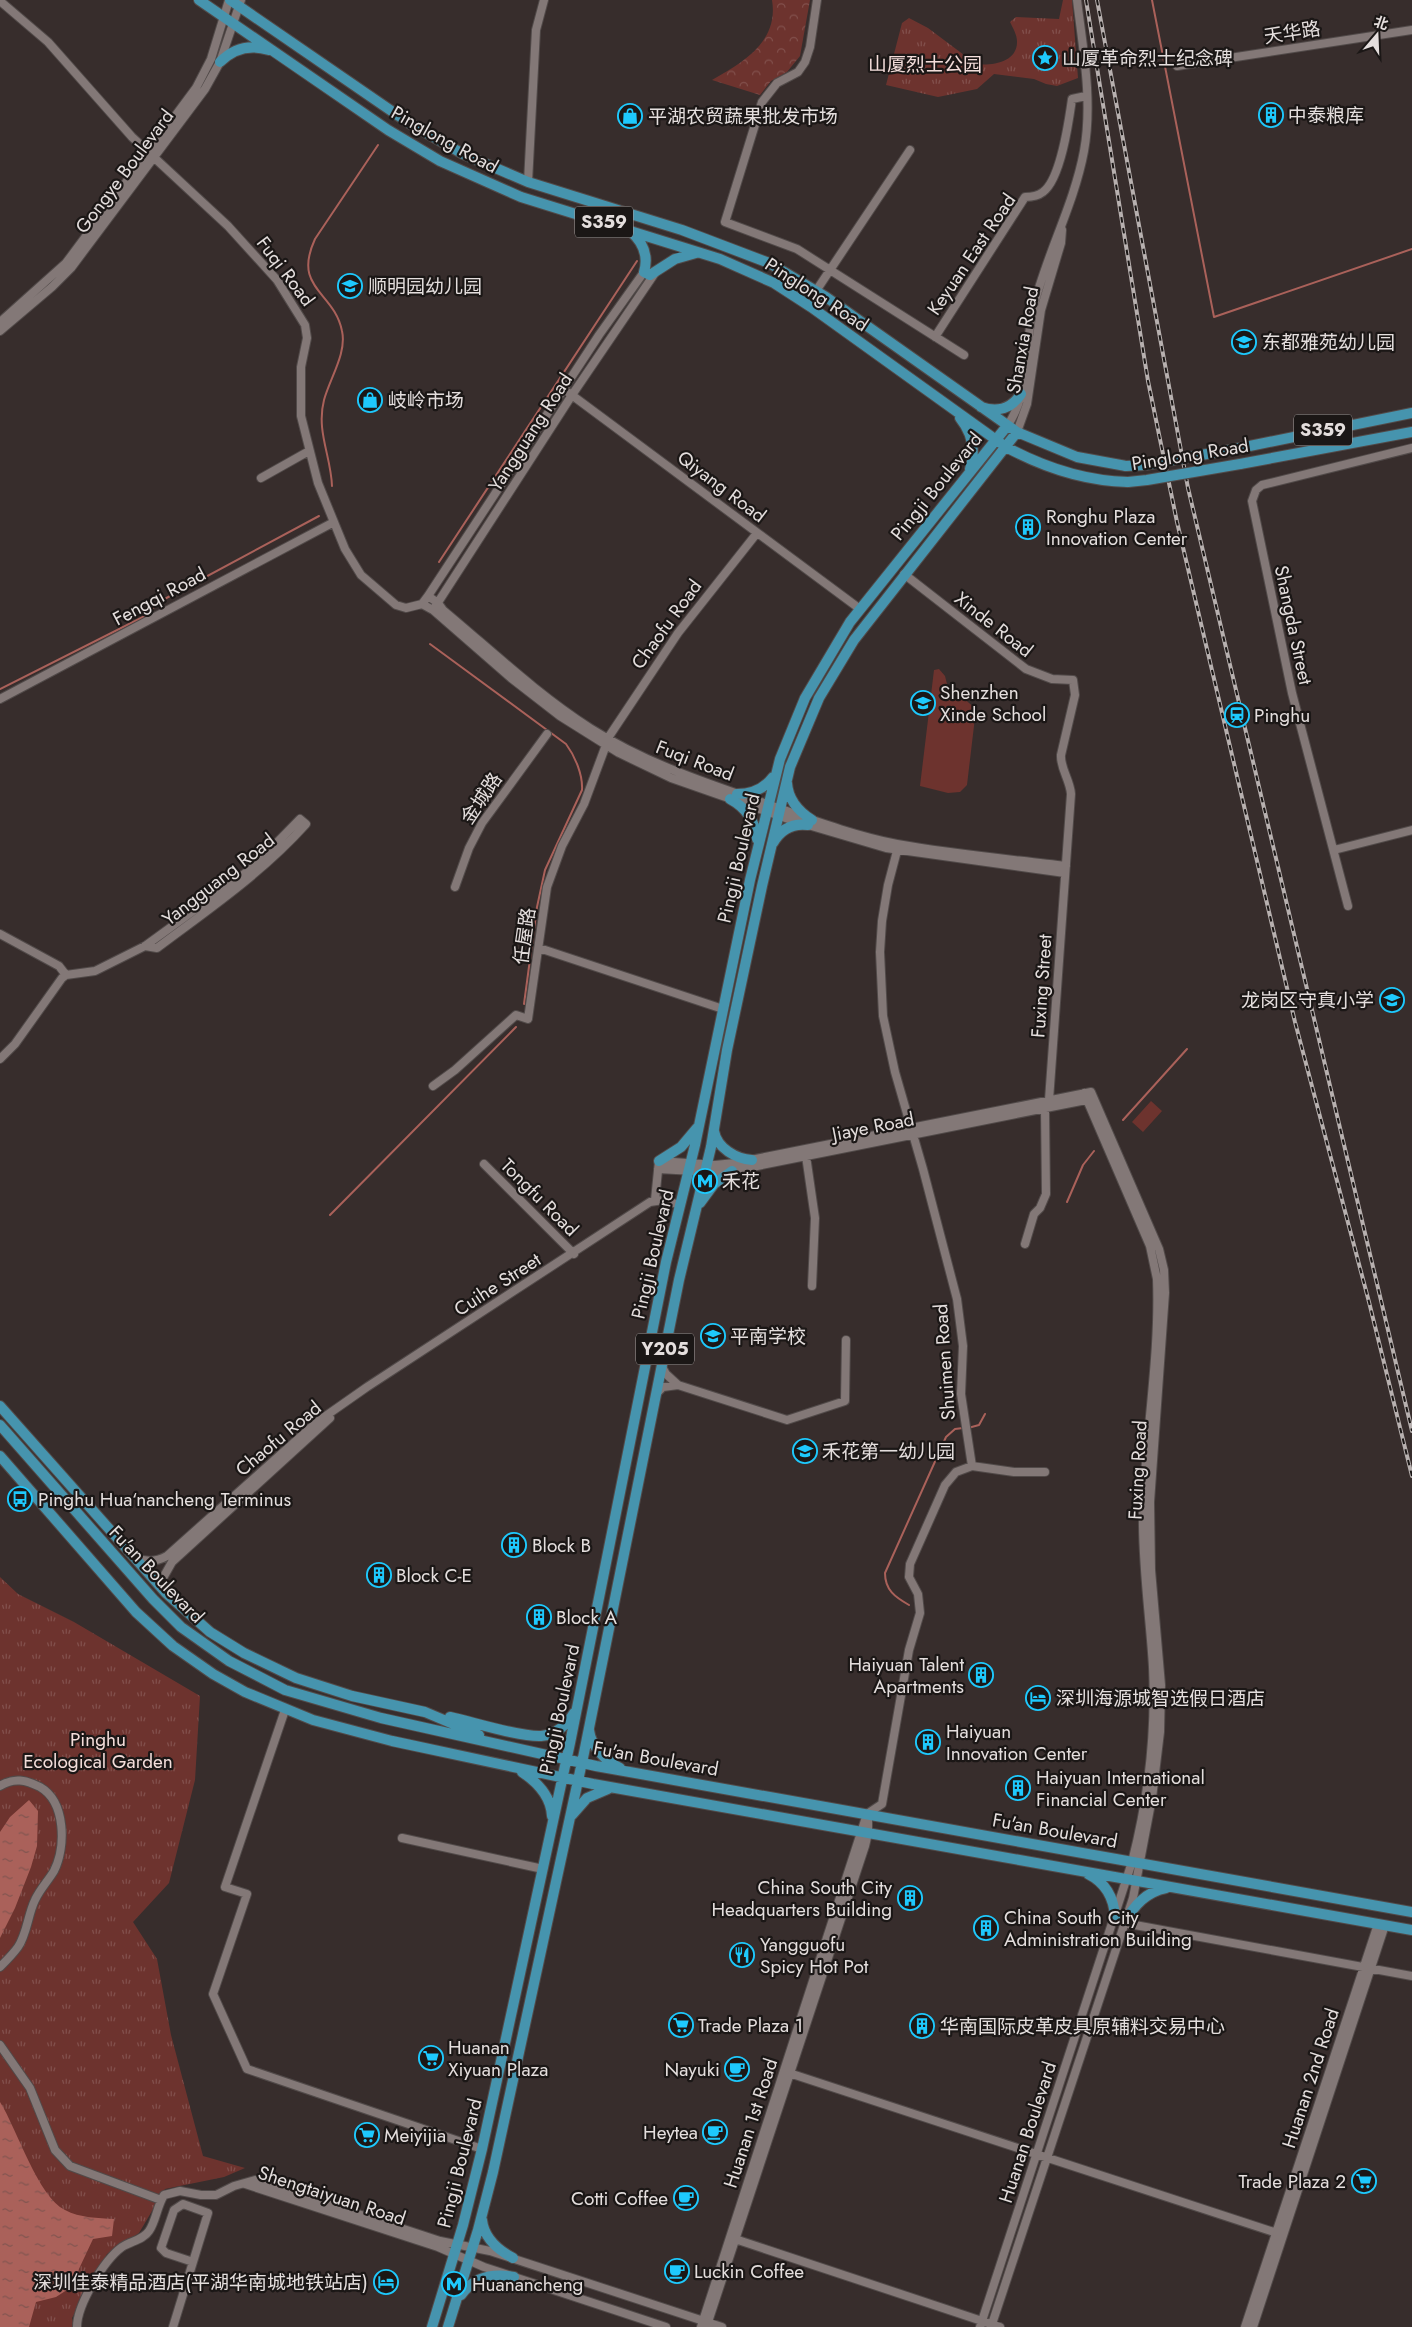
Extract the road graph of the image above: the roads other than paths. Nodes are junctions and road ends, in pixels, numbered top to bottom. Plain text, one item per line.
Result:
1 (200, 0) edge
2 (544, 0) edge
3 (817, 0) edge
4 (1077, 0) edge
5 (0, 1) edge
6 (234, 1) edge
7 (228, 20) junction
8 (1412, 30) edge
9 (279, 54) junction
10 (220, 62) junction
11 (1177, 66) dead end
12 (1086, 96) junction
13 (910, 150) dead end
14 (151, 155) junction
15 (528, 182) junction
16 (1063, 223) junction
17 (624, 228) junction
18 (705, 254) junction
19 (830, 270) junction
20 (644, 272) junction
21 (655, 273) junction
22 (816, 291) junction
23 (1, 320) edge
24 (11, 322) junction
25 (0, 331) edge
26 (935, 337) junction
27 (964, 355) dead end
28 (564, 389) junction
29 (1021, 394) junction
30 (572, 395) junction
31 (977, 405) junction
32 (954, 411) junction
33 (1412, 413) edge
34 (1007, 426) junction
35 (1017, 432) junction
36 (1412, 432) edge
37 (995, 440) junction
38 (1006, 447) junction
39 (1412, 448) edge
40 (310, 451) junction
41 (966, 476) junction
42 (261, 478) dead end
43 (334, 522) junction
44 (757, 533) junction
45 (904, 574) junction
46 (428, 596) junction
47 (438, 603) junction
48 (422, 604) junction
49 (860, 609) junction
50 (433, 610) junction
51 (1073, 680) joint
52 (0, 699) edge
53 (547, 734) dead end
54 (607, 742) junction
55 (776, 772) junction
56 (788, 776) junction
57 (733, 797) junction
58 (767, 808) junction
59 (778, 812) junction
60 (303, 822) dead end
61 (810, 822) junction
62 (1412, 830) edge
63 (757, 848) junction
64 (770, 848) junction
65 (1334, 850) junction
66 (897, 851) junction
67 (1065, 870) junction
68 (455, 887) dead end
69 (1348, 906) dead end
70 (0, 934) edge
71 (539, 948) junction
72 (66, 975) junction
73 (723, 1009) junction
74 (0, 1059) edge
75 (432, 1086) dead end
76 (1089, 1096) junction
77 (704, 1098) junction
78 (1049, 1100) junction
79 (719, 1101) junction
80 (1045, 1109) junction
81 (700, 1120) junction
82 (714, 1130) junction
83 (912, 1131) junction
84 (806, 1156) junction
85 (752, 1160) junction
86 (484, 1164) dead end
87 (658, 1165) junction
88 (690, 1168) junction
89 (706, 1168) junction
90 (732, 1171) junction
91 (655, 1200) junction
92 (680, 1205) junction
93 (695, 1215) junction
94 (674, 1230) junction
95 (690, 1234) junction
96 (1025, 1244) dead end
97 (574, 1254) junction
98 (812, 1286) dead end
99 (846, 1340) dead end
100 (662, 1367) junction
101 (678, 1385) junction
102 (657, 1393) junction
103 (0, 1406) edge
104 (336, 1411) junction
105 (0, 1425) edge
106 (0, 1456) edge
107 (972, 1466) junction
108 (1045, 1472) dead end
109 (85, 1503) junction
110 (131, 1554) junction
111 (124, 1567) junction
112 (166, 1593) junction
113 (578, 1702) junction
114 (285, 1710) junction
115 (425, 1712) junction
116 (589, 1728) junction
117 (500, 1744) junction
118 (567, 1759) junction
119 (582, 1762) junction
120 (512, 1767) junction
121 (628, 1771) junction
122 (563, 1778) junction
123 (578, 1781) junction
124 (0, 1786) edge
125 (614, 1788) junction
126 (836, 1809) junction
127 (867, 1814) junction
128 (569, 1820) junction
129 (904, 1821) junction
130 (833, 1827) junction
131 (552, 1828) junction
132 (865, 1833) junction
133 (402, 1838) dead end
134 (901, 1839) junction
135 (1041, 1846) junction
136 (1038, 1863) junction
137 (1136, 1863) junction
138 (543, 1869) junction
139 (1080, 1871) junction
140 (1209, 1876) junction
141 (1132, 1880) junction
142 (1174, 1888) junction
143 (1206, 1893) junction
144 (1412, 1912) edge
145 (1115, 1917) junction
146 (1125, 1922) junction
147 (1382, 1924) junction
148 (1412, 1930) edge
149 (0, 1967) edge
150 (1368, 1967) junction
151 (1412, 1976) edge
152 (0, 2045) edge
153 (787, 2072) junction
154 (482, 2149) junction
155 (1037, 2154) junction
156 (1047, 2158) junction
157 (160, 2200) junction
158 (482, 2216) junction
159 (1280, 2234) junction
160 (733, 2238) junction
161 (473, 2247) junction
162 (456, 2249) junction
163 (513, 2258) junction
164 (469, 2260) junction
165 (192, 2262) junction
166 (514, 2277) junction
167 (456, 2305) junction
168 (705, 2324) edge
169 (981, 2324) edge
170 (994, 2326) edge
171 (77, 2327) edge
172 (173, 2327) edge
173 (432, 2327) edge
174 (448, 2327) edge
175 (666, 2327) edge
176 (722, 2327) edge
177 (1245, 2327) edge
178 (1253, 2327) edge

1 - 7 main road, Pinglong Road / S359
2 - 15 street
3 - 19 street
4 - 12 street, Shanxia Road
5 - 14 street, Fuqi Road
6 - 7 street, Gongye Boulevard
6 - 15 main road, Pinglong Road / S359
7 - 9 main road, Pinglong Road / S359
7 - 10 street, Gongye Boulevard
7 - 14 street, Gongye Boulevard
8 - 11 street, 天华路
9 - 10 main road
9 - 17 main road, Pinglong Road / S359
10 - 14 street, Gongye Boulevard
12 - 16 street, Shanxia Road
12 - 26 street, Keyuan East Road
13 - 19 street
14 - 23 street, Gongye Boulevard
14 - 24 street, Gongye Boulevard
14 - 40 street, Fuqi Road
15 - 22 main road, Pinglong Road / S359
16 - 29 street, Shanxia Road
16 - 35 street, Shanxia Road
17 - 18 main road, Pinglong Road / S359
17 - 20 main road
18 - 21 main road
18 - 32 main road, Pinglong Road / S359
19 - 22 street
19 - 26 street
20 - 21 main road
20 - 28 street, Yangguang Road
21 - 30 street, Yangguang Road
22 - 31 main road, Pinglong Road / S359
23 - 24 street
24 - 25 street, Gongye Boulevard
26 - 27 street
28 - 30 street, Qiyang Road
28 - 46 street, Yangguang Road
29 - 31 main road
29 - 34 street, Shanxia Road
30 - 44 street, Qiyang Road
30 - 47 street, Yangguang Road
31 - 34 main road, Pinglong Road / S359
32 - 37 main road, Pinglong Road / S359
32 - 41 main road
33 - 35 main road, Pinglong Road / S359, bridge
34 - 35 main road, Pinglong Road / S359
34 - 37 main road, Pingji Boulevard / Y205
35 - 38 main road, Pingji Boulevard / Y205
36 - 38 main road, Pinglong Road / S359, bridge
37 - 38 main road, Pinglong Road / S359
37 - 41 main road, Pingji Boulevard / Y205
38 - 45 main road, Pingji Boulevard / Y205
39 - 65 street, Shangda Street
40 - 42 street
40 - 43 street, Fuqi Road
41 - 49 main road, Pingji Boulevard / Y205
43 - 48 street, Fuqi Road
43 - 52 street, Fengqi Road
44 - 49 street, Qiyang Road
44 - 54 street, Chaofu Road
45 - 51 street, Xinde Road
45 - 56 main road, Pingji Boulevard / Y205
46 - 47 street, Fuqi Road
46 - 48 street
47 - 50 street, Yangguang Road
47 - 54 street, Fuqi Road
48 - 50 street, Fuqi Road
49 - 55 main road, Pingji Boulevard / Y205
50 - 54 street, Fuqi Road
51 - 67 street, Fuxing Street
53 - 68 street, 金城路
54 - 57 street, Fuqi Road
54 - 71 street, 任屋路
55 - 57 main road
55 - 58 main road, Pingji Boulevard / Y205
56 - 59 main road, Pingji Boulevard / Y205
56 - 61 main road
57 - 58 street, Fuqi Road
57 - 63 main road
58 - 59 street, Fuqi Road
58 - 63 main road, Pingji Boulevard / Y205
59 - 61 street, Fuqi Road
59 - 64 main road, Pingji Boulevard / Y205
60 - 72 street, Yangguang Road
61 - 64 main road
61 - 66 street, Fuqi Road
61 - 67 street, Fuqi Road
62 - 65 street
63 - 73 main road, Pingji Boulevard / Y205
64 - 79 main road, Pingji Boulevard / Y205
65 - 69 street, Shangda Street
66 - 67 street, Fuqi Road
66 - 83 street, Shuimen Road
67 - 78 street, Fuxing Street
70 - 72 street
71 - 73 street
71 - 75 street, 任屋路
72 - 74 street
73 - 77 main road, Pingji Boulevard / Y205
76 - 78 street, Jiaye Road
76 - 80 street, Jiaye Road
76 - 137 street, Fuxing Road
77 - 79 main road
77 - 81 main road, Pingji Boulevard / Y205
78 - 83 street, Jiaye Road
79 - 82 main road, Pingji Boulevard / Y205
80 - 83 street, Jiaye Road
80 - 96 street
81 - 87 main road
81 - 88 main road, Pingji Boulevard / Y205
82 - 85 main road
82 - 89 main road, Pingji Boulevard / Y205
83 - 84 street, Jiaye Road
83 - 85 street, Jiaye Road
83 - 107 street, Shuimen Road
84 - 90 street, Jiaye Road
84 - 98 street
85 - 89 street, Jiaye Road
86 - 97 street, Tongfu Road
87 - 88 street, Jiaye Road
87 - 91 street
88 - 89 street, Jiaye Road
88 - 92 main road, Pingji Boulevard / Y205
89 - 90 street, Jiaye Road
89 - 93 main road, Pingji Boulevard / Y205
90 - 93 main road
91 - 92 street
91 - 97 street, Cuihe Street
92 - 94 main road, Pingji Boulevard / Y205
93 - 95 main road, Pingji Boulevard / Y205
94 - 95 main road
94 - 113 main road, Pingji Boulevard / Y205
95 - 100 main road, Pingji Boulevard / Y205
97 - 104 street, Cuihe Street
99 - 101 street
100 - 101 street
100 - 102 main road, Pingji Boulevard / Y205
101 - 102 street
102 - 116 main road, Pingji Boulevard / Y205
103 - 109 main road
104 - 110 street, Chaofu Road
104 - 112 street, Chaofu Road
105 - 111 main road, Fu'an Boulevard
106 - 114 main road, Fu'an Boulevard
107 - 108 street
107 - 127 street
109 - 110 main road
109 - 111 main road
110 - 112 main road
111 - 117 main road, Fu'an Boulevard
112 - 115 main road
113 - 115 main road
113 - 118 main road, Pingji Boulevard / Y205
114 - 120 main road, Fu'an Boulevard
114 - 154 street
115 - 117 main road
116 - 119 main road, Pingji Boulevard / Y205
116 - 121 main road
117 - 118 main road, Fu'an Boulevard
118 - 119 main road, Fu'an Boulevard
118 - 122 main road, Pingji Boulevard / Y205
119 - 121 main road, Fu'an Boulevard
119 - 123 main road, Pingji Boulevard / Y205
120 - 122 main road, Fu'an Boulevard
120 - 131 main road
121 - 126 main road, Fu'an Boulevard
122 - 123 main road, Fu'an Boulevard
122 - 131 main road, Pingji Boulevard / Y205
123 - 125 main road, Fu'an Boulevard
123 - 128 main road, Pingji Boulevard / Y205
124 - 149 street
125 - 128 main road
125 - 130 main road, Fu'an Boulevard
126 - 127 main road, Fu'an Boulevard
126 - 130 main road
127 - 129 main road, Fu'an Boulevard
127 - 132 street, Huanan 1st Road
128 - 158 main road, Pingji Boulevard / Y205
129 - 134 main road
129 - 135 main road, Fu'an Boulevard
130 - 132 main road, Fu'an Boulevard
131 - 138 main road, Pingji Boulevard / Y205
132 - 134 main road, Fu'an Boulevard
132 - 153 street, Huanan 1st Road
133 - 138 street
134 - 136 main road, Fu'an Boulevard
135 - 136 main road
135 - 137 main road, Fu'an Boulevard
136 - 139 main road, Fu'an Boulevard
137 - 140 main road, Fu'an Boulevard
137 - 141 street, Huanan Boulevard
138 - 154 main road, Pingji Boulevard / Y205
139 - 141 main road, Fu'an Boulevard
139 - 145 main road
140 - 143 main road
140 - 144 main road, Fu'an Boulevard
141 - 142 main road, Fu'an Boulevard
141 - 145 street, Huanan Boulevard
141 - 146 street, Huanan Boulevard
142 - 143 main road, Fu'an Boulevard
142 - 146 main road
143 - 147 main road, Fu'an Boulevard
145 - 155 street, Huanan Boulevard
146 - 150 street
146 - 156 street, Huanan Boulevard
147 - 148 main road, Fu'an Boulevard
147 - 150 street, Huanan 2nd Road
150 - 151 street
150 - 159 street, Huanan 2nd Road
152 - 157 street
153 - 155 street
153 - 160 street, Huanan 1st Road
154 - 162 main road, Pingji Boulevard / Y205
155 - 156 street
155 - 169 street, Huanan Boulevard
156 - 159 street
156 - 170 street, Huanan Boulevard
157 - 162 street, Shengtaiyuan Road
157 - 171 street
158 - 161 main road, Pingji Boulevard / Y205
158 - 163 main road
159 - 177 street, Huanan 2nd Road
159 - 178 street, Huanan 2nd Road
160 - 168 street, Huanan 1st Road
160 - 169 street
161 - 162 street
161 - 163 street
161 - 164 main road, Pingji Boulevard / Y205
162 - 164 street
162 - 173 main road, Pingji Boulevard / Y205
163 - 168 street
164 - 166 street
164 - 167 main road, Pingji Boulevard / Y205
165 - 165 street
165 - 172 street
166 - 167 main road
166 - 175 street
167 - 174 main road, Pingji Boulevard / Y205
168 - 176 street
169 - 170 street

